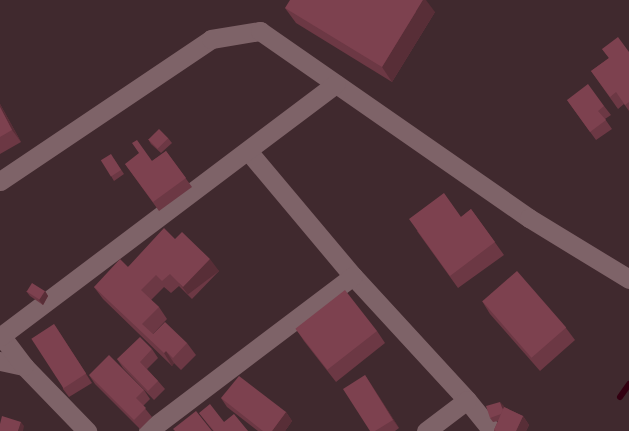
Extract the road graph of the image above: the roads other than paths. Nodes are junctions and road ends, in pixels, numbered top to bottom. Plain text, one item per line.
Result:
1 (336, 84) junction
2 (248, 151) junction
3 (0, 181) edge
4 (353, 276) junction
5 (629, 279) edge
6 (1, 334) edge
7 (0, 361) edge
8 (24, 366) junction
9 (467, 400) junction
10 (87, 431) edge
11 (148, 431) edge
12 (426, 431) edge
13 (492, 431) edge

1 - 2 street
1 - 3 street
1 - 5 street
2 - 4 street
2 - 6 street
4 - 9 street
4 - 11 street
6 - 8 street
7 - 8 street
8 - 10 street
9 - 12 street
9 - 13 street

